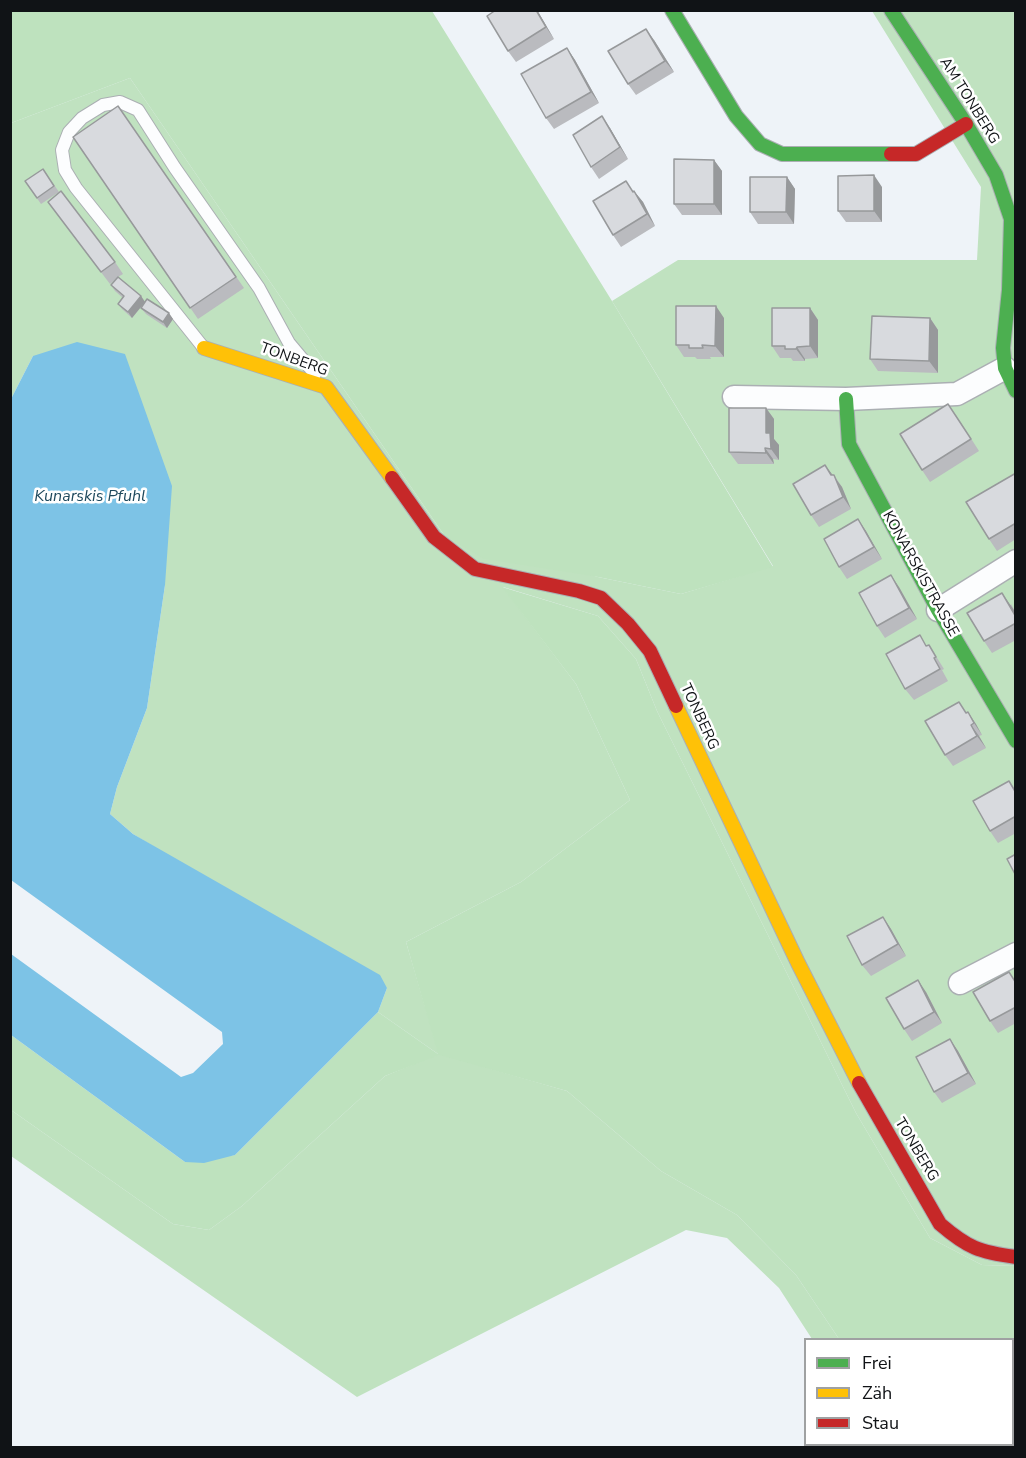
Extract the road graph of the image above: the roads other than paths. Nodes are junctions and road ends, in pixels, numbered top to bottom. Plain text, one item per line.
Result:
1 (672, 10) edge
2 (891, 10) edge
3 (966, 124) junction
4 (1012, 290) edge
5 (204, 348) joint
6 (1005, 368) junction
7 (326, 387) junction
8 (1016, 391) edge
9 (734, 397) dead end
10 (846, 399) junction
11 (1016, 561) edge
12 (938, 610) junction
13 (1016, 741) edge
14 (1016, 954) edge
15 (960, 983) dead end
16 (1016, 1257) edge

1 - 3 street
2 - 3 street, AM TONBERG
3 - 4 street, AM TONBERG
4 - 6 street, AM TONBERG
5 - 7 street, TONBERG
5 - 7 lane
6 - 8 street, AM TONBERG
6 - 10 street
7 - 16 street, TONBERG
9 - 10 street
10 - 12 street, KONARSKISTRASSE
11 - 12 street
12 - 13 street, KONARSKISTRASSE
14 - 15 street

